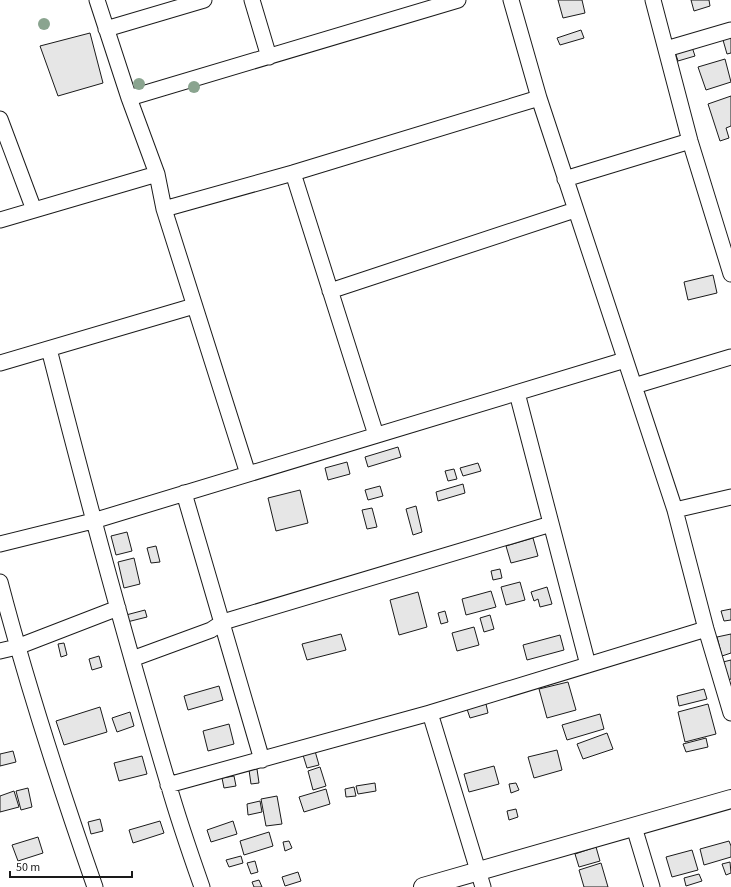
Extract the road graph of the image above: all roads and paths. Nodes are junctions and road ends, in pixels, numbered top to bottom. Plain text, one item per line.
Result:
1 (96, 0) edge
2 (204, 0) edge
3 (252, 0) edge
4 (458, 0) edge
5 (511, 0) edge
6 (653, 0) edge
7 (106, 29) junction
8 (731, 30) edge
9 (666, 49) junction
10 (269, 57) junction
11 (129, 98) junction
12 (539, 98) junction
13 (0, 119) edge
14 (690, 141) junction
15 (293, 173) junction
16 (157, 174) junction
17 (565, 179) junction
18 (164, 208) junction
19 (34, 210) junction
20 (575, 210) junction
21 (0, 220) edge
22 (731, 274) edge
23 (330, 291) junction
24 (194, 306) junction
25 (49, 349) junction
26 (731, 358) edge
27 (625, 360) junction
28 (0, 363) edge
29 (634, 386) junction
30 (517, 393) junction
31 (376, 436) junction
32 (248, 474) junction
33 (184, 493) junction
34 (731, 497) edge
35 (675, 510) junction
36 (93, 521) junction
37 (551, 524) junction
38 (0, 544) edge
39 (0, 582) edge
40 (118, 608) junction
41 (223, 622) junction
42 (706, 629) junction
43 (17, 647) junction
44 (0, 651) edge
45 (132, 659) junction
46 (588, 666) junction
47 (430, 713) junction
48 (731, 713) edge
49 (262, 760) junction
50 (168, 785) junction
51 (731, 799) edge
52 (634, 827) junction
53 (481, 879) edge
54 (95, 887) edge
55 (202, 887) edge
56 (423, 887) edge
57 (652, 887) edge

1 - 7 street
2 - 7 street
3 - 10 street
4 - 10 street
5 - 12 street
6 - 9 street
7 - 11 street
8 - 9 street
9 - 14 street
10 - 11 street
11 - 16 street
12 - 15 street
12 - 17 street
13 - 19 street
14 - 17 street
14 - 22 street
15 - 18 street
15 - 23 street
16 - 18 street
16 - 19 street
17 - 20 street
18 - 24 street
19 - 21 street
20 - 23 street
20 - 27 street
23 - 31 street
24 - 25 street
24 - 32 street
25 - 28 street
25 - 36 street
26 - 29 street
27 - 29 street
27 - 30 street
29 - 35 street
30 - 31 street
30 - 37 street
31 - 32 street
32 - 33 street
33 - 36 street
33 - 41 street
34 - 35 street
35 - 42 street
36 - 38 street
36 - 40 street
37 - 41 street
37 - 46 street
39 - 43 street
40 - 43 street
40 - 45 street
41 - 45 street
41 - 49 street
42 - 46 street
42 - 48 street
43 - 44 street
43 - 54 street
45 - 50 street
46 - 47 street
47 - 49 street
47 - 53 street
49 - 50 street
50 - 55 street
51 - 52 street
52 - 53 street
52 - 57 street
53 - 56 street

